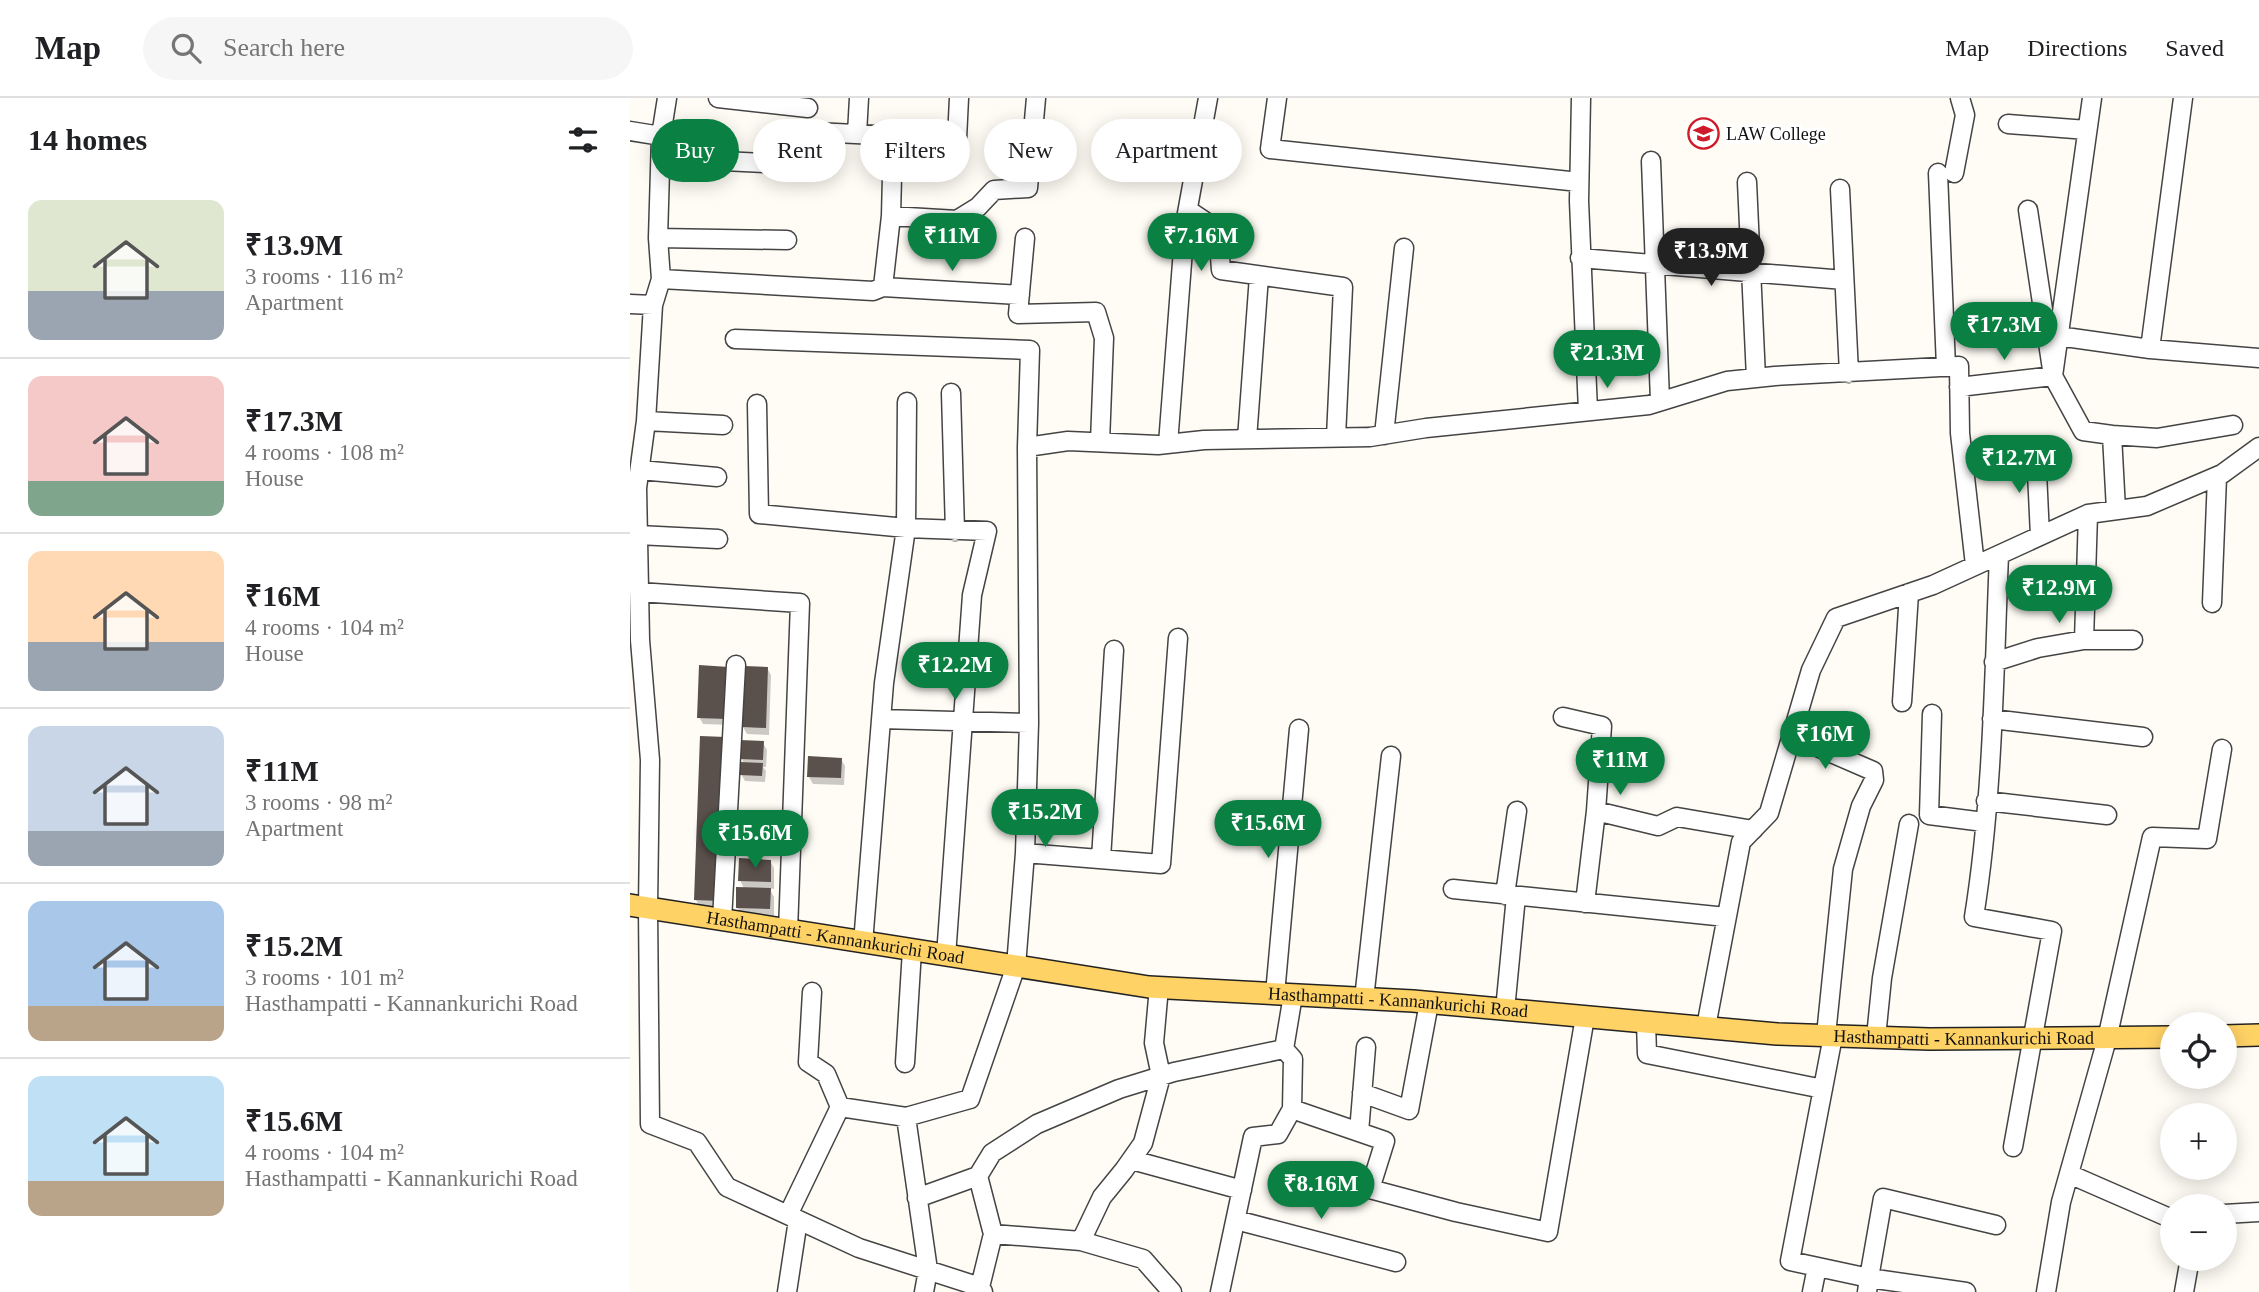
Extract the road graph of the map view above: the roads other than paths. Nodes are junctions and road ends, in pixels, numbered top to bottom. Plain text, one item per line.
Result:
1 (667, 98) edge
2 (718, 98) edge
3 (859, 98) edge
4 (959, 98) edge
5 (1036, 98) edge
6 (1208, 98) edge
7 (1277, 98) edge
8 (1581, 98) edge
9 (1960, 98) edge
10 (2092, 98) edge
11 (2183, 98) edge
12 (807, 108) dead end
13 (664, 119) edge
14 (958, 119) edge
15 (2008, 124) dead end
16 (630, 131) edge
17 (2087, 131) junction
18 (846, 133) edge
19 (651, 134) edge
20 (857, 134) junction
21 (860, 134) edge
22 (1651, 161) dead end
23 (661, 182) edge
24 (892, 182) edge
25 (1579, 182) junction
26 (1747, 182) dead end
27 (1840, 189) dead end
28 (1188, 210) junction
29 (2028, 210) dead end
30 (891, 216) junction
31 (658, 238) junction
32 (1024, 238) dead end
33 (787, 240) dead end
34 (1404, 248) dead end
35 (1580, 258) junction
36 (1656, 265) junction
37 (1751, 271) junction
38 (1259, 276) junction
39 (661, 279) junction
40 (1844, 281) junction
41 (883, 287) junction
42 (1020, 295) junction
43 (630, 304) edge
44 (653, 304) junction
45 (2058, 336) junction
46 (735, 339) dead end
47 (2150, 349) junction
48 (630, 358) edge
49 (2259, 358) edge
50 (649, 359) junction
51 (1946, 367) junction
52 (1849, 373) junction
53 (2053, 376) junction
54 (1756, 378) junction
55 (1959, 387) junction
56 (951, 393) dead end
57 (1660, 401) junction
58 (907, 402) dead end
59 (757, 404) dead end
60 (1588, 411) junction
61 (646, 421) junction
62 (723, 425) dead end
63 (2233, 425) dead end
64 (1384, 435) junction
65 (2112, 435) junction
66 (1336, 438) junction
67 (1247, 439) junction
68 (1100, 442) junction
69 (1168, 444) junction
70 (1027, 447) junction
71 (2259, 447) edge
72 (2036, 452) dead end
73 (640, 470) junction
74 (717, 477) dead end
75 (2217, 477) junction
76 (634, 488) edge
77 (2116, 510) junction
78 (2088, 514) junction
79 (906, 528) junction
80 (956, 531) junction
81 (638, 535) junction
82 (2040, 536) junction
83 (718, 539) dead end
84 (1999, 555) junction
85 (1975, 565) junction
86 (639, 592) junction
87 (1909, 593) junction
88 (2212, 603) dead end
89 (1178, 638) dead end
90 (2084, 640) junction
91 (2133, 640) dead end
92 (1114, 650) dead end
93 (1994, 662) junction
94 (736, 665) dead end
95 (1902, 702) dead end
96 (1932, 714) dead end
97 (1563, 717) dead end
98 (881, 719) junction
99 (1992, 719) junction
100 (963, 722) junction
101 (1029, 723) junction
102 (1299, 729) dead end
103 (1792, 736) junction
104 (2143, 737) dead end
105 (2222, 749) dead end
106 (1391, 756) dead end
107 (1986, 801) junction
108 (1517, 811) dead end
109 (1596, 811) junction
110 (2106, 815) dead end
111 (1984, 822) junction
112 (1909, 824) dead end
113 (1753, 830) junction
114 (1026, 853) junction
115 (1101, 859) junction
116 (1453, 889) dead end
117 (1510, 895) junction
118 (1585, 903) junction
119 (639, 906) edge
120 (1726, 917) junction
121 (722, 920) junction
122 (788, 931) junction
123 (863, 943) junction
124 (912, 950) junction
125 (946, 956) junction
126 (1016, 966) junction
127 (1159, 988) junction
128 (812, 992) dead end
129 (1284, 994) junction
130 (1364, 999) junction
131 (1429, 1003) junction
132 (1505, 1010) junction
133 (1585, 1017) junction
134 (1646, 1022) junction
135 (1706, 1027) junction
136 (2259, 1035) edge
137 (1830, 1036) junction
138 (2237, 1036) edge
139 (1876, 1037) junction
140 (2160, 1037) edge
141 (2107, 1039) junction
142 (2032, 1040) junction
143 (1366, 1047) dead end
144 (1284, 1049) junction
145 (905, 1062) dead end
146 (1161, 1076) junction
147 (1823, 1089) junction
148 (1362, 1093) junction
149 (840, 1107) junction
150 (1292, 1109) junction
151 (906, 1117) junction
152 (1359, 1132) junction
153 (2014, 1147) dead end
154 (1132, 1160) junction
155 (2068, 1174) junction
156 (978, 1176) junction
157 (1242, 1190) junction
158 (917, 1198) junction
159 (2259, 1212) edge
160 (2237, 1213) edge
161 (2160, 1214) edge
162 (793, 1217) junction
163 (1236, 1220) junction
164 (1996, 1225) dead end
165 (993, 1234) junction
166 (1081, 1241) junction
167 (1396, 1262) dead end
168 (1817, 1267) junction
169 (928, 1270) junction
170 (2188, 1271) edge
171 (1868, 1285) edge
172 (981, 1290) edge
173 (787, 1292) edge
174 (924, 1292) edge
175 (1172, 1292) edge
176 (1220, 1292) edge
177 (1812, 1292) edge
178 (1966, 1292) edge
179 (2046, 1292) edge
180 (2184, 1292) edge

1 - 13 street
2 - 12 street
3 - 20 street
4 - 14 street
5 - 30 street
6 - 28 street
7 - 25 street
8 - 25 street
9 - 51 street
10 - 17 street
11 - 47 street
15 - 17 street
16 - 19 street
17 - 45 street
18 - 20 street
20 - 21 street
22 - 36 street
23 - 31 street
24 - 30 street
25 - 35 street
26 - 37 street
27 - 40 street
28 - 38 street
28 - 69 street
29 - 53 street
30 - 41 street
31 - 33 street
31 - 39 street
32 - 42 street
34 - 64 street
35 - 36 street
35 - 60 street
36 - 37 street
36 - 57 street
37 - 40 street
37 - 54 street
38 - 66 street
38 - 67 street
39 - 41 street
39 - 44 street
40 - 52 street
41 - 42 street
42 - 68 street
43 - 44 street
44 - 50 street
45 - 47 street
45 - 53 street
46 - 70 street
47 - 49 street
48 - 50 street
50 - 61 street
51 - 52 street
51 - 55 street
52 - 54 street
53 - 55 street
53 - 65 street
54 - 57 street
55 - 85 street
56 - 80 street
57 - 60 street
58 - 79 street
59 - 79 street
60 - 64 street
61 - 62 street
61 - 73 street
63 - 65 street
64 - 66 street
65 - 77 street
66 - 67 street
67 - 69 street
68 - 69 street
68 - 70 street
70 - 101 street
71 - 75 street
72 - 82 street
73 - 74 street
73 - 76 street
75 - 77 street
75 - 88 street
76 - 81 street
77 - 78 street
78 - 82 street
78 - 90 street
79 - 80 street
79 - 98 street
80 - 100 street
81 - 83 street
81 - 86 street
82 - 84 street
84 - 85 street
84 - 93 street
85 - 87 street
86 - 119 street
86 - 122 street
87 - 95 street
87 - 103 street
89 - 115 street
90 - 91 street
90 - 93 street
92 - 115 street
93 - 99 street
94 - 121 street
96 - 111 street
97 - 109 street
98 - 100 street
98 - 123 street
99 - 104 street
99 - 107 street
100 - 101 street
100 - 125 street
101 - 114 street
102 - 129 street
103 - 113 street
103 - 137 street
105 - 141 street
106 - 130 street
107 - 110 street
107 - 111 street
108 - 117 street
109 - 113 street
109 - 118 street
111 - 142 street
112 - 139 street
113 - 120 street
114 - 115 street
114 - 126 street
116 - 117 street
117 - 118 street
117 - 132 street
118 - 120 street
119 - 121 main road, Hasthampatti - Kannankurichi Road
119 - 162 street
120 - 135 street
121 - 122 main road, Hasthampatti - Kannankurichi Road
122 - 123 main road, Hasthampatti - Kannankurichi Road
123 - 124 main road, Hasthampatti - Kannankurichi Road
124 - 125 main road, Hasthampatti - Kannankurichi Road
124 - 145 street
125 - 126 main road, Hasthampatti - Kannankurichi Road
126 - 127 main road, Hasthampatti - Kannankurichi Road
126 - 151 street
127 - 129 main road, Hasthampatti - Kannankurichi Road
127 - 146 street
128 - 149 street
129 - 130 main road, Hasthampatti - Kannankurichi Road
129 - 144 street
130 - 131 main road, Hasthampatti - Kannankurichi Road
131 - 132 main road, Hasthampatti - Kannankurichi Road
131 - 148 street
132 - 133 main road, Hasthampatti - Kannankurichi Road
133 - 134 main road, Hasthampatti - Kannankurichi Road
133 - 152 street
134 - 135 main road, Hasthampatti - Kannankurichi Road
134 - 147 street
135 - 137 main road, Hasthampatti - Kannankurichi Road
136 - 138 main road
137 - 139 main road, Hasthampatti - Kannankurichi Road
137 - 147 street
139 - 142 main road, Hasthampatti - Kannankurichi Road
140 - 141 main road, Hasthampatti - Kannankurichi Road
141 - 142 main road, Hasthampatti - Kannankurichi Road
141 - 155 street
142 - 153 street
143 - 148 street
144 - 146 street
144 - 150 street
146 - 154 street
146 - 156 street
147 - 168 street
148 - 152 street
149 - 151 street
149 - 162 street
150 - 152 street
150 - 157 street
151 - 158 street
154 - 157 street
154 - 166 street
155 - 161 street
155 - 179 street
156 - 158 street
156 - 165 street
157 - 163 street
158 - 169 street
159 - 160 street
162 - 169 street
162 - 173 street
163 - 167 street
163 - 176 street
164 - 171 street
165 - 166 street
165 - 172 street
166 - 175 street
168 - 171 street
168 - 177 street
169 - 172 street
169 - 174 street
170 - 180 street
171 - 178 street

